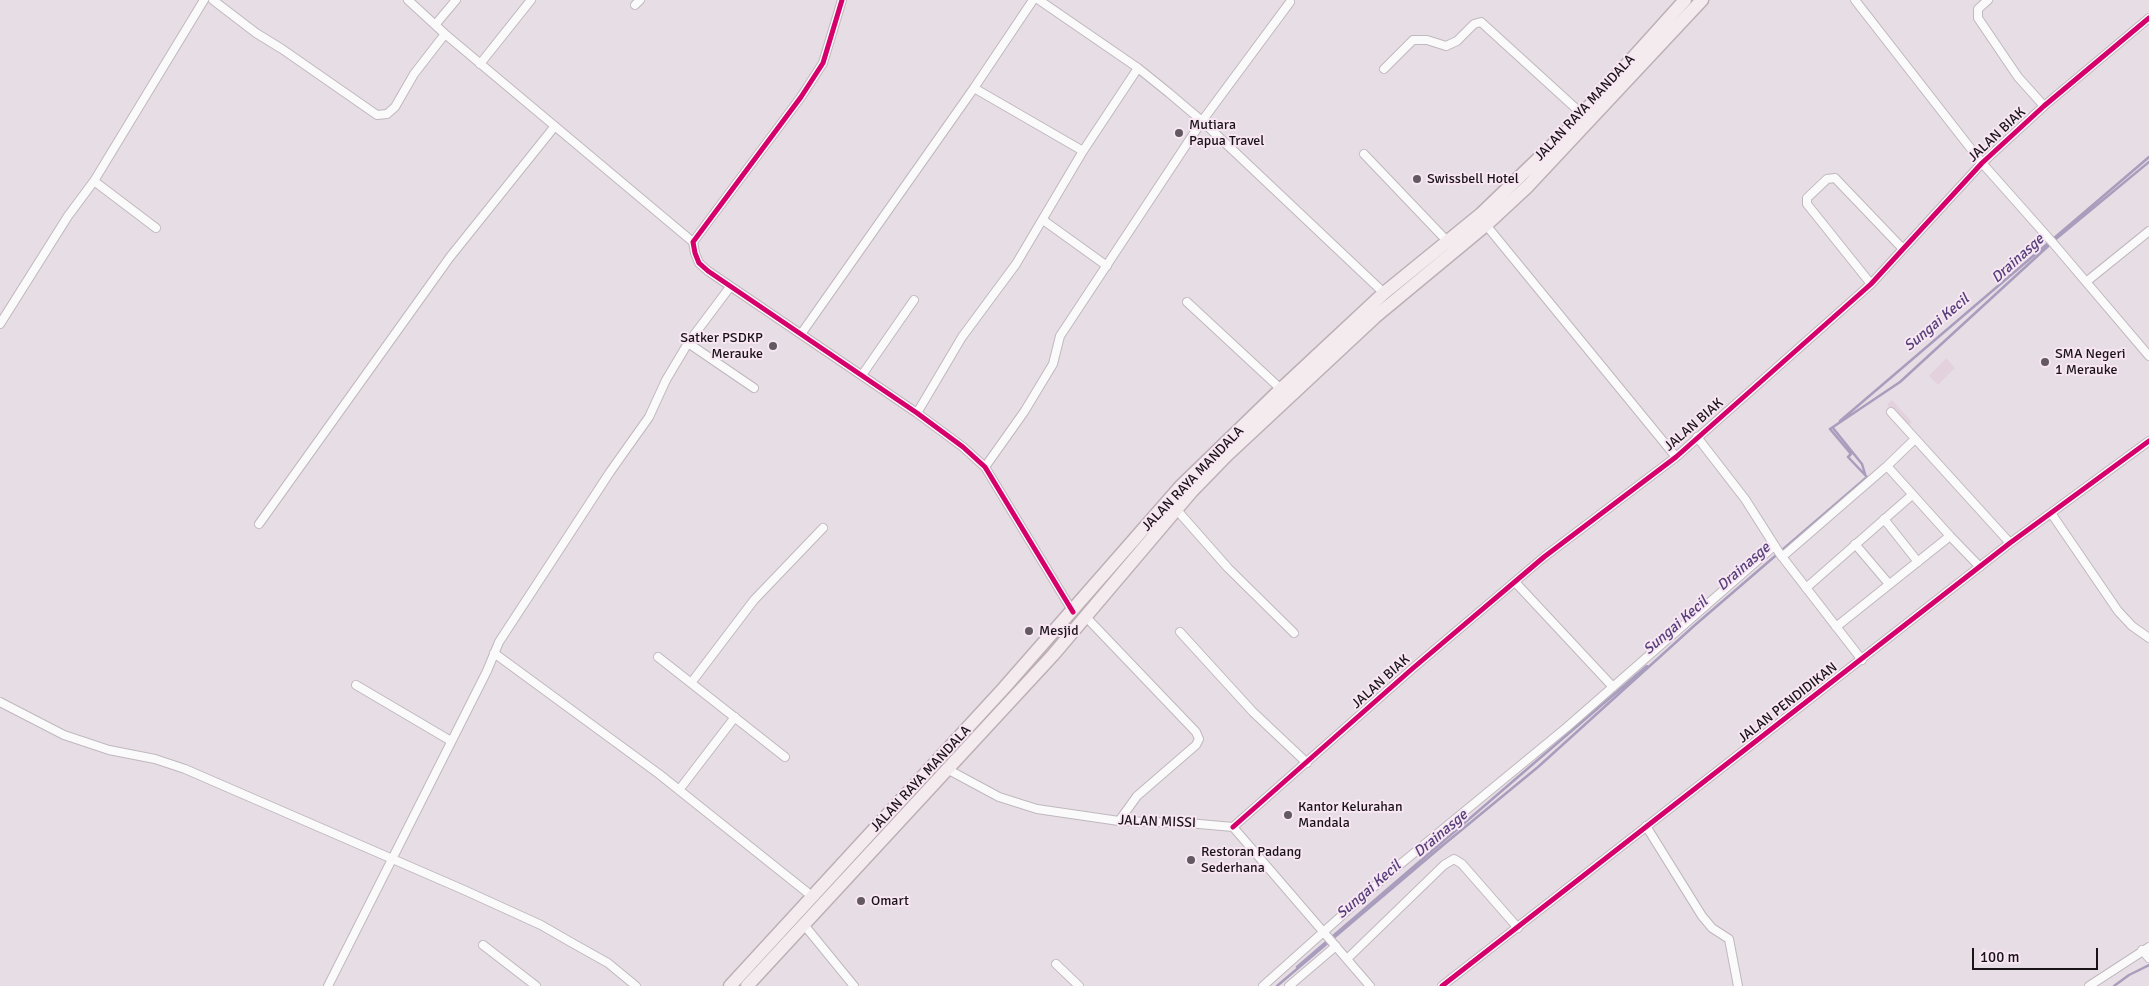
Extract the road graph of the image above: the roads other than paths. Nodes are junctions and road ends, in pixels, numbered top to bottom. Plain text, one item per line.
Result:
1 (204, 0) edge
2 (213, 0) edge
3 (408, 0) edge
4 (456, 0) edge
5 (531, 0) edge
6 (842, 0) edge
7 (1033, 0) edge
8 (1039, 0) edge
9 (1685, 0) edge
10 (1702, 0) edge
11 (1855, 0) edge
12 (1988, 0) edge
13 (1290, 2) dead end
14 (2149, 18) edge
15 (435, 25) junction
16 (445, 34) junction
17 (480, 64) junction
18 (1138, 68) junction
19 (1384, 69) dead end
20 (1619, 81) junction
21 (974, 88) junction
22 (2044, 106) junction
23 (1582, 114) junction
24 (1202, 121) junction
25 (555, 126) junction
26 (1084, 151) junction
27 (1364, 154) dead end
28 (1982, 163) junction
29 (94, 181) junction
30 (1043, 220) junction
31 (1486, 225) junction
32 (156, 228) dead end
33 (2149, 231) edge
34 (693, 242) junction
35 (1448, 242) junction
36 (1904, 249) junction
37 (1107, 266) junction
38 (2086, 282) junction
39 (1871, 284) junction
40 (730, 287) junction
41 (1384, 293) junction
42 (914, 300) dead end
43 (1187, 302) dead end
44 (0, 324) edge
45 (801, 334) junction
46 (688, 343) junction
47 (2149, 356) edge
48 (862, 375) junction
49 (754, 388) dead end
50 (1285, 393) junction
51 (917, 412) junction
52 (1891, 412) dead end
53 (1697, 437) junction
54 (1915, 439) junction
55 (2149, 441) edge
56 (1676, 457) junction
57 (1887, 466) junction
58 (985, 467) junction
59 (1912, 495) junction
60 (1176, 509) junction
61 (2050, 513) junction
62 (1884, 519) junction
63 (259, 524) dead end
64 (823, 528) dead end
65 (1950, 536) junction
66 (1855, 544) junction
67 (2010, 544) junction
68 (1778, 552) junction
69 (1918, 562) junction
70 (1980, 567) junction
71 (1515, 582) junction
72 (1889, 584) junction
73 (1806, 588) junction
74 (1079, 614) junction
75 (1836, 627) junction
76 (1180, 632) dead end
77 (1294, 633) dead end
78 (2149, 638) edge
79 (494, 653) junction
80 (658, 657) dead end
81 (1862, 660) junction
82 (691, 683) junction
83 (356, 685) dead end
84 (1613, 687) junction
85 (0, 702) edge
86 (735, 717) junction
87 (451, 741) junction
88 (785, 757) dead end
89 (1307, 763) junction
90 (947, 769) junction
91 (679, 790) junction
92 (1119, 821) junction
93 (1646, 826) junction
94 (1233, 827) junction
95 (392, 858) junction
96 (813, 897) junction
97 (805, 926) junction
98 (1518, 928) junction
99 (1325, 933) junction
100 (786, 936) junction
101 (1334, 944) junction
102 (483, 945) dead end
103 (2146, 948) edge
104 (2149, 958) edge
105 (1347, 959) junction
106 (1056, 964) dead end
107 (328, 986) edge
108 (536, 986) edge
109 (636, 986) edge
110 (730, 986) edge
111 (747, 986) edge
112 (854, 986) edge
113 (1079, 986) edge
114 (1263, 986) edge
115 (1289, 986) edge
116 (1370, 986) edge
117 (1442, 986) edge
118 (1738, 986) edge
119 (2089, 986) edge

1 - 29 street
2 - 16 street
3 - 15 street
4 - 15 street
5 - 17 street
6 - 34 street
7 - 21 street
8 - 18 street
9 - 20 highway, JALAN RAYA MANDALA
10 - 20 highway, JALAN RAYA MANDALA
11 - 28 street
12 - 22 street
13 - 24 street
14 - 22 street, JALAN BIAK
15 - 16 street
16 - 17 street
17 - 25 street
18 - 24 street
18 - 26 street
19 - 23 street
20 - 23 highway, JALAN RAYA MANDALA
20 - 31 highway, JALAN RAYA MANDALA
21 - 26 street
21 - 45 street
22 - 28 street, JALAN BIAK
23 - 35 highway, JALAN RAYA MANDALA
24 - 37 street
24 - 41 street
25 - 34 street
25 - 63 street
26 - 30 street
27 - 35 street
28 - 36 street, JALAN BIAK
28 - 38 street
29 - 32 street
29 - 44 street
30 - 37 street
30 - 51 street
31 - 50 highway, JALAN RAYA MANDALA
31 - 56 street
33 - 38 street
34 - 40 street
35 - 41 highway, JALAN RAYA MANDALA
36 - 39 street, JALAN BIAK
36 - 39 street
37 - 58 street
38 - 47 street
39 - 53 street, JALAN BIAK
40 - 45 street
40 - 46 street
41 - 50 highway, JALAN RAYA MANDALA
42 - 48 street
43 - 50 street
45 - 48 street
46 - 49 street
46 - 79 street
48 - 51 street
50 - 60 highway, JALAN RAYA MANDALA
50 - 74 highway, JALAN RAYA MANDALA
51 - 58 street
52 - 54 street
53 - 56 street, JALAN BIAK
53 - 68 street
54 - 57 street
54 - 67 street
55 - 61 street, JALAN PENDIDIKAN
56 - 71 street, JALAN BIAK
57 - 59 street
57 - 68 street
58 - 74 street
59 - 62 street
59 - 65 street
60 - 74 highway, JALAN RAYA MANDALA
60 - 77 street
61 - 67 street, JALAN PENDIDIKAN
61 - 78 street
62 - 66 street
62 - 69 street
64 - 82 street
65 - 69 street
65 - 70 street
66 - 72 street
66 - 73 street
67 - 70 street, JALAN PENDIDIKAN
68 - 73 street
68 - 84 street
69 - 72 street
70 - 81 street, JALAN PENDIDIKAN
71 - 84 street
71 - 89 street, JALAN BIAK
72 - 75 street
73 - 75 street
74 - 90 highway, JALAN RAYA MANDALA
74 - 92 street
74 - 96 highway, JALAN RAYA MANDALA
75 - 81 street
76 - 89 street
79 - 87 street
79 - 91 street
80 - 82 street
81 - 93 street, JALAN PENDIDIKAN
82 - 86 street
83 - 87 street
84 - 99 street
85 - 95 street
86 - 88 street
86 - 91 street
87 - 95 street
89 - 94 street, JALAN BIAK
90 - 92 street, JALAN MISSI
90 - 97 highway, JALAN RAYA MANDALA
91 - 96 street
92 - 94 street, JALAN MISSI
93 - 98 street, JALAN PENDIDIKAN
93 - 118 street
94 - 99 street
95 - 107 street
95 - 109 street
96 - 100 highway, JALAN RAYA MANDALA
97 - 100 highway, JALAN RAYA MANDALA
97 - 112 street
98 - 105 street
98 - 117 street, JALAN PENDIDIKAN
99 - 101 street
99 - 114 street
100 - 110 highway, JALAN RAYA MANDALA
100 - 111 highway, JALAN RAYA MANDALA
101 - 105 street
101 - 115 street
102 - 108 street
103 - 104 street
103 - 119 street
105 - 116 street
106 - 113 street

